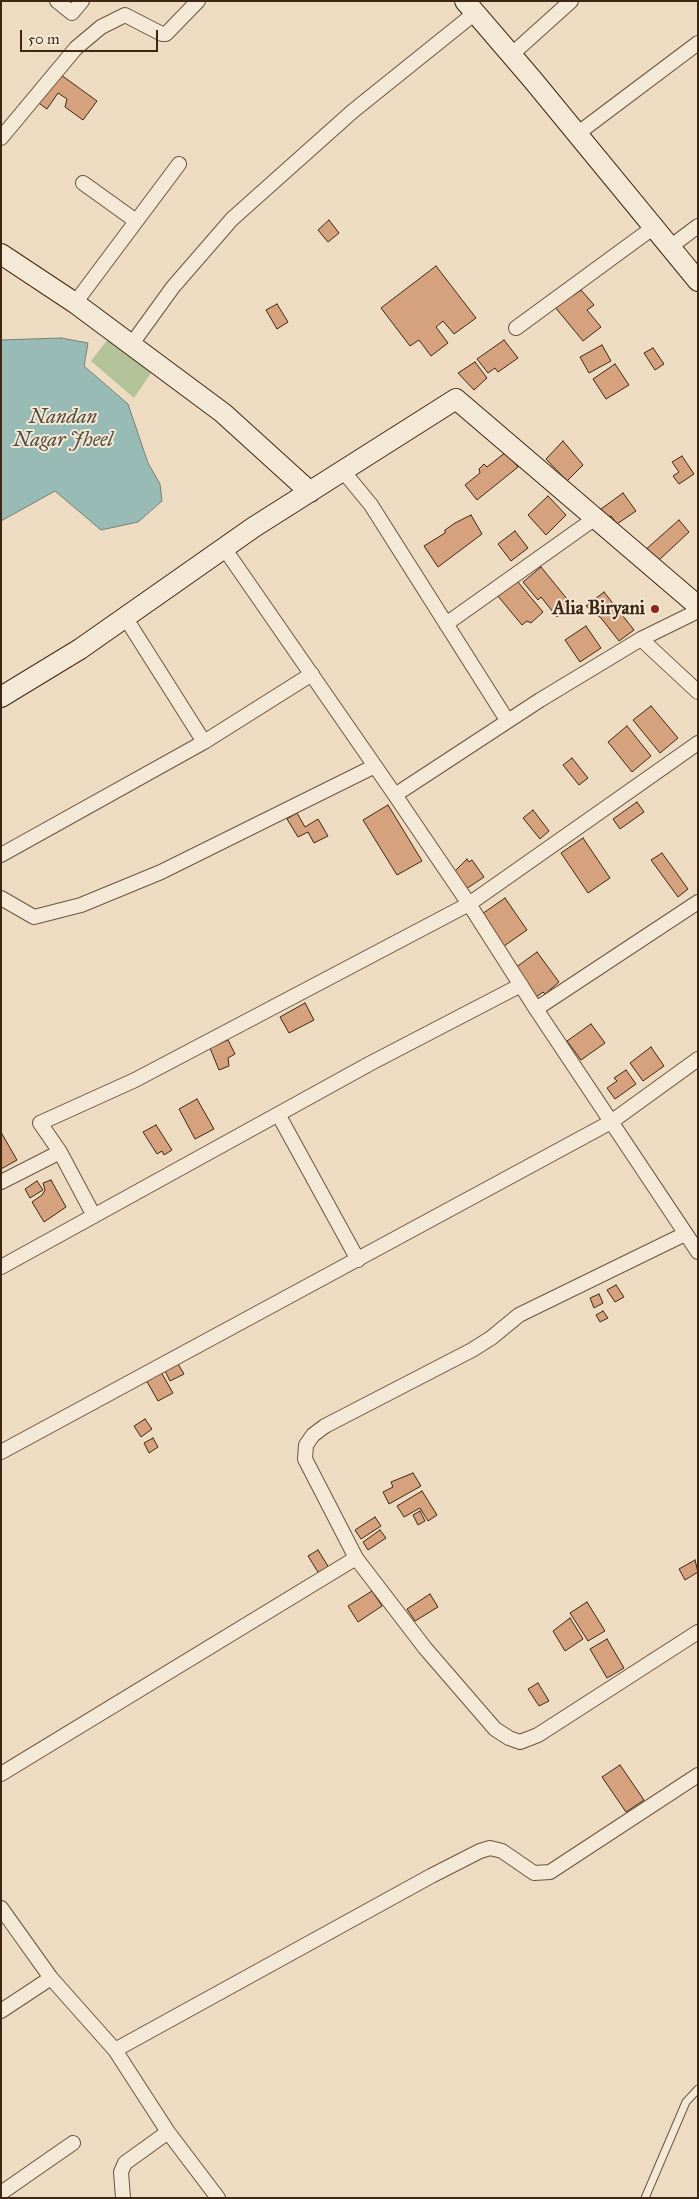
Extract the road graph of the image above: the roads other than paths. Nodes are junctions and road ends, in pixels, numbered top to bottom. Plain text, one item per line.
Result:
1 (56, 1) edge
2 (82, 1) edge
3 (198, 1) edge
4 (570, 1) edge
5 (470, 7) edge
6 (698, 43) edge
7 (511, 55) junction
8 (577, 134) junction
9 (1, 138) edge
10 (179, 164) dead end
11 (83, 183) dead end
12 (136, 221) junction
13 (698, 226) edge
14 (654, 227) junction
15 (670, 247) junction
16 (1, 254) edge
17 (698, 281) edge
18 (75, 303) junction
19 (516, 328) dead end
20 (131, 345) junction
21 (343, 471) junction
22 (310, 492) junction
23 (594, 519) junction
24 (224, 548) junction
25 (698, 606) edge
26 (698, 611) edge
27 (125, 618) junction
28 (446, 624) junction
29 (641, 639) junction
30 (312, 674) junction
31 (698, 692) edge
32 (1, 697) edge
33 (507, 720) junction
34 (204, 742) junction
35 (698, 743) edge
36 (375, 766) junction
37 (395, 795) junction
38 (1, 856) edge
39 (1, 898) edge
40 (698, 902) edge
41 (469, 904) junction
42 (521, 985) junction
43 (536, 1009) junction
44 (698, 1059) edge
45 (278, 1114) junction
46 (611, 1122) junction
47 (60, 1152) junction
48 (1, 1182) edge
49 (94, 1216) junction
50 (685, 1234) junction
51 (698, 1252) edge
52 (358, 1260) junction
53 (1, 1267) edge
54 (1, 1452) edge
55 (356, 1558) junction
56 (698, 1632) edge
57 (1, 1774) edge
58 (698, 1775) edge
59 (1, 1908) edge
60 (51, 1978) junction
61 (1, 2011) edge
62 (115, 2050) junction
63 (698, 2089) edge
64 (168, 2132) junction
65 (73, 2143) dead end
66 (1, 2193) edge
67 (122, 2198) edge
68 (218, 2198) edge
69 (645, 2198) edge

1 - 2 street
3 - 9 street
4 - 7 street
5 - 7 street
5 - 20 street
6 - 8 street
7 - 8 street
8 - 14 street
10 - 12 street
11 - 12 street
12 - 18 street
13 - 15 street
14 - 15 street
14 - 19 street
15 - 17 street
16 - 18 street
18 - 20 street
20 - 22 street
21 - 22 street
21 - 23 street
21 - 28 street
22 - 24 street
23 - 25 street
23 - 28 street
24 - 27 street
24 - 30 street
26 - 29 street
27 - 32 street
27 - 34 street
28 - 33 street
29 - 31 street
29 - 33 street
30 - 34 street
30 - 36 street
33 - 37 street
34 - 38 street
35 - 41 street
36 - 37 street
36 - 39 street
37 - 41 street
40 - 43 street
41 - 42 street
41 - 47 street
42 - 43 street
42 - 45 street
43 - 46 street
44 - 46 street
45 - 49 street
45 - 52 street
46 - 50 street
46 - 52 street
47 - 48 street
47 - 49 street
49 - 53 street
50 - 51 street
50 - 55 street
52 - 54 street
55 - 56 street
55 - 57 street
58 - 62 street
59 - 60 street
60 - 61 street
60 - 62 street
62 - 64 street
63 - 69 lane
64 - 67 street
64 - 68 street
65 - 66 street

